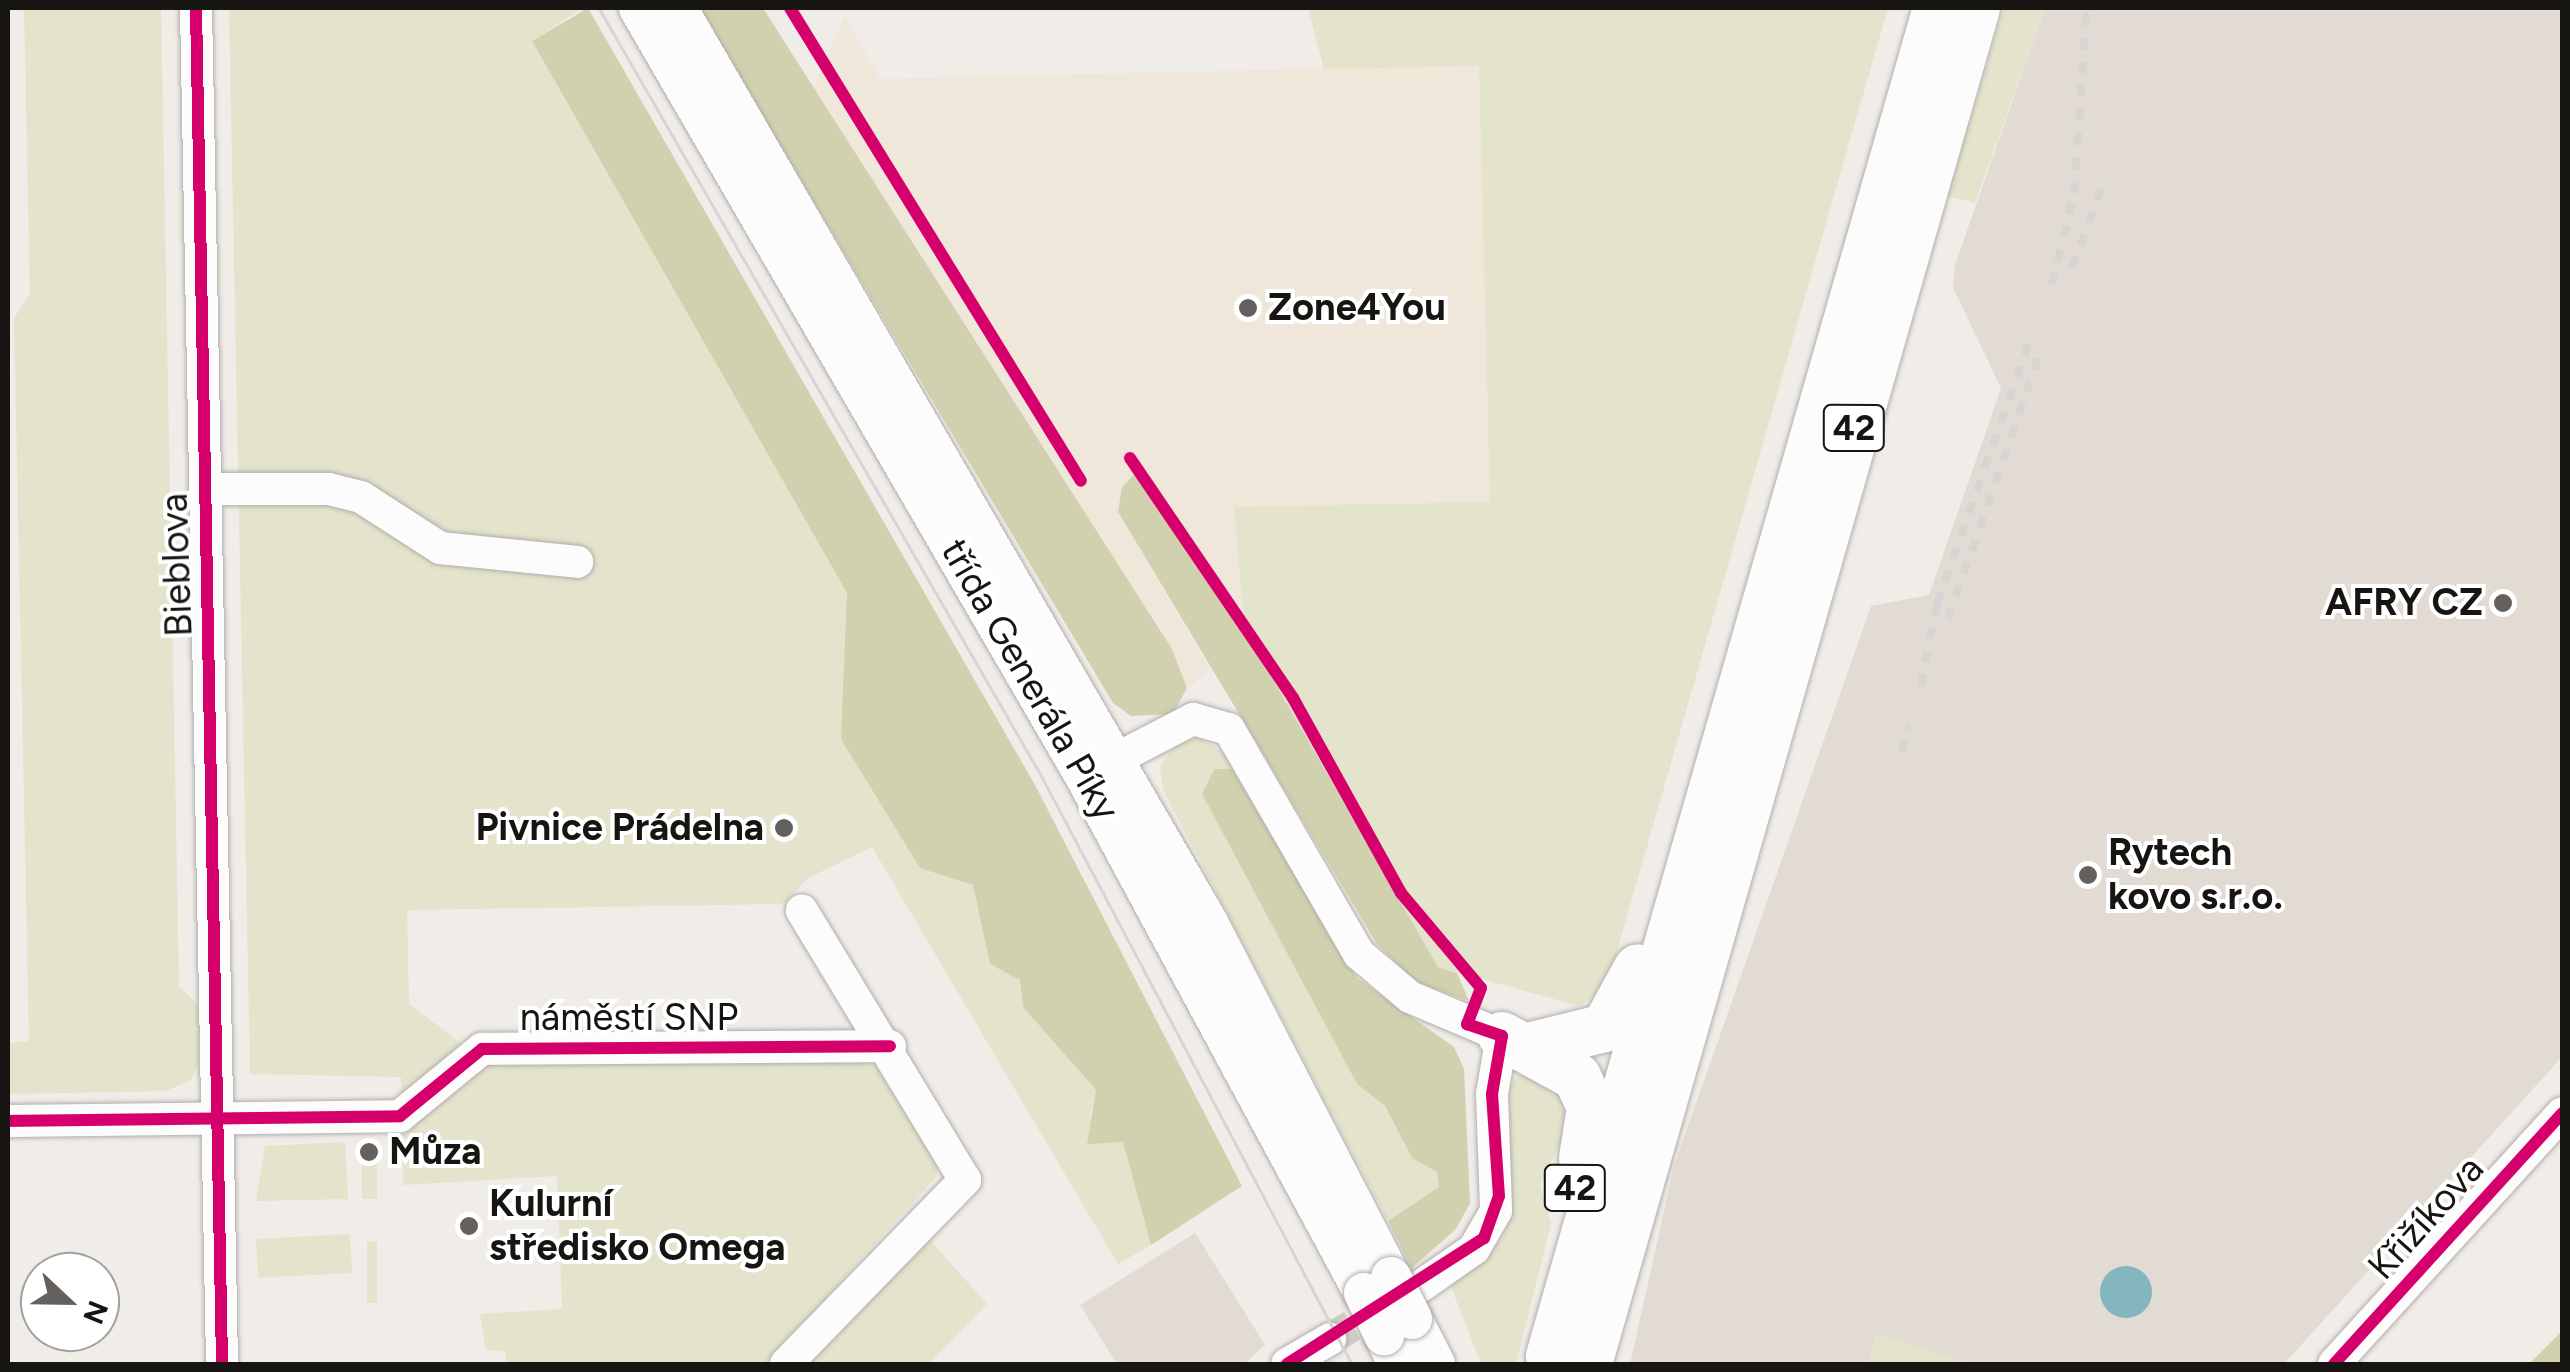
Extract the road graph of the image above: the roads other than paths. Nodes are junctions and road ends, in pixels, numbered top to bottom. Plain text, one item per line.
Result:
1 (196, 8) edge
2 (639, 8) edge
3 (677, 8) edge
4 (1937, 8) edge
5 (1976, 8) edge
6 (205, 490) junction
7 (577, 562) dead end
8 (1099, 768) junction
9 (1710, 794) junction
10 (802, 911) dead end
11 (1517, 1041) junction
12 (890, 1046) junction
13 (2562, 1113) edge
14 (216, 1121) junction
15 (8, 1122) edge
16 (1379, 1318) edge
17 (1562, 1362) edge
18 (222, 1364) edge
19 (786, 1364) edge
20 (1287, 1364) edge
21 (1435, 1364) edge
22 (2334, 1364) edge

1 - 6 street, Bieblova
2 - 8 main road, třída Generála Píky
3 - 8 main road, třída Generála Píky
4 - 9 highway, 42
5 - 17 highway, 42
6 - 7 street, Bieblova
6 - 14 street, Bieblova
8 - 11 street
8 - 16 main road, třída Generála Píky
9 - 11 highway, 42
9 - 17 highway, 42
10 - 12 street
11 - 16 street
11 - 17 highway, 42
12 - 14 street, náměstí SNP
12 - 19 street
13 - 22 street, Křižíkova
14 - 15 street, náměstí SNP
14 - 18 street
16 - 20 street
16 - 21 main road, třída Generála Píky

